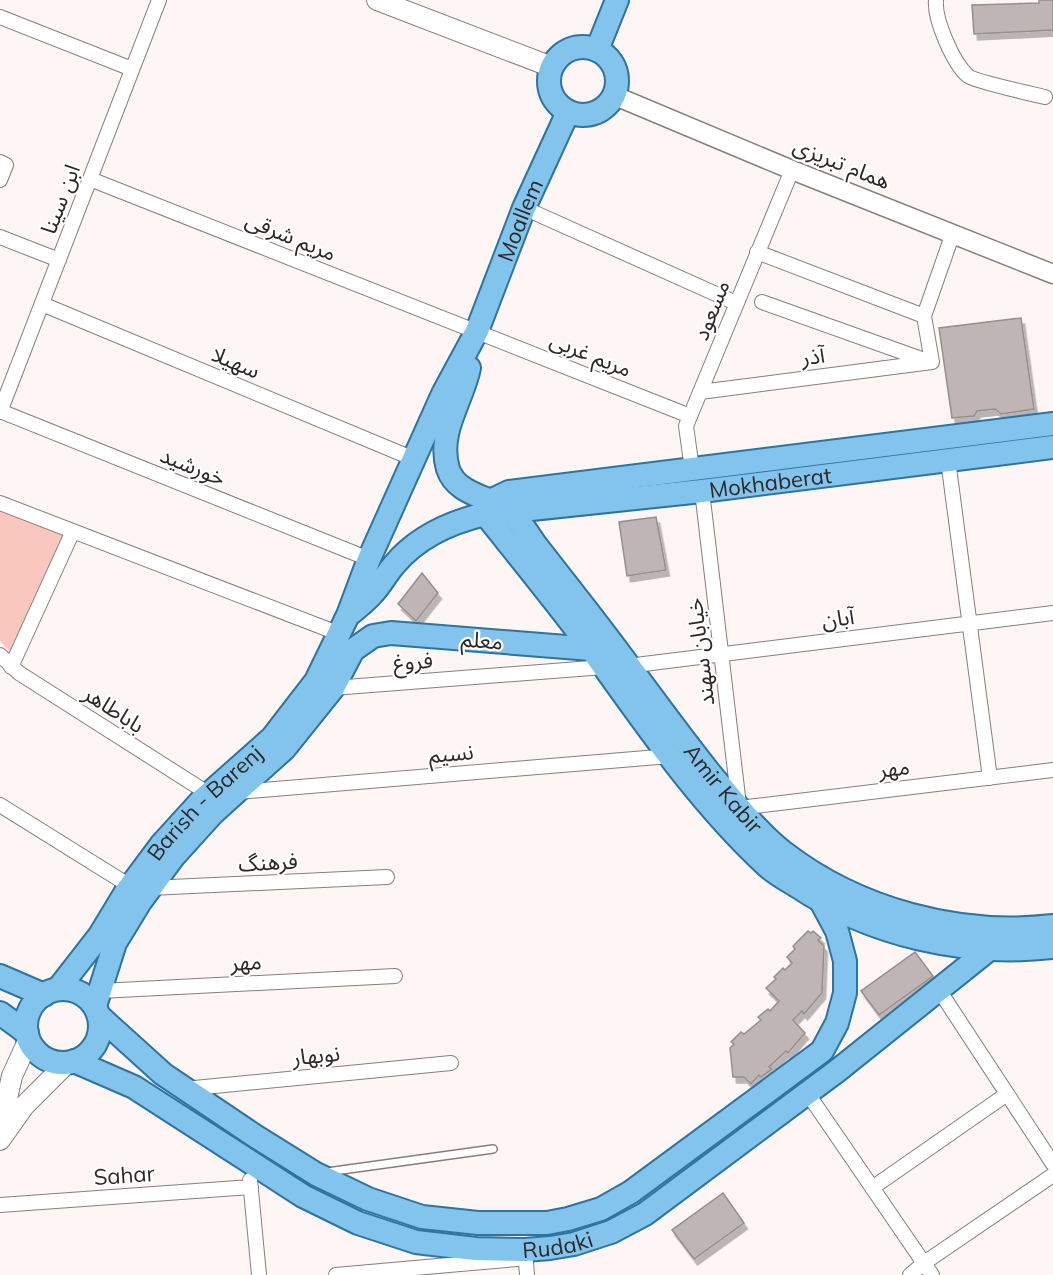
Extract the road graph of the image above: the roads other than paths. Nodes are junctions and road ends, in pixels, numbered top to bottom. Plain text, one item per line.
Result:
1 (159, 0) edge
2 (377, 0) edge
3 (617, 0) edge
4 (936, 0) edge
5 (0, 17) edge
6 (597, 50) junction
7 (552, 67) junction
8 (132, 69) junction
9 (613, 95) junction
10 (1045, 97) dead end
11 (568, 112) junction
12 (0, 162) edge
13 (792, 170) junction
14 (90, 179) junction
15 (0, 180) edge
16 (524, 208) junction
17 (953, 233) junction
18 (0, 237) edge
19 (757, 252) junction
20 (59, 260) junction
21 (1053, 263) edge
22 (1032, 266) junction
23 (1053, 274) edge
24 (762, 302) dead end
25 (736, 303) junction
26 (42, 304) junction
27 (924, 316) junction
28 (477, 332) junction
29 (932, 362) junction
30 (700, 392) junction
31 (0, 412) edge
32 (690, 416) junction
33 (1053, 424) edge
34 (1053, 447) edge
35 (883, 457) junction
36 (414, 459) junction
37 (948, 460) junction
38 (692, 469) junction
39 (702, 491) junction
40 (0, 503) edge
41 (488, 507) junction
42 (510, 512) junction
43 (73, 531) junction
44 (369, 559) junction
45 (1053, 613) edge
46 (971, 623) junction
47 (344, 625) junction
48 (601, 651) junction
49 (721, 654) junction
50 (0, 655) edge
51 (628, 666) junction
52 (11, 667) junction
53 (333, 688) junction
54 (670, 756) junction
55 (1053, 770) edge
56 (990, 778) junction
57 (237, 792) junction
58 (209, 794) junction
59 (0, 805) edge
60 (732, 815) junction
61 (387, 877) dead end
62 (140, 887) junction
63 (822, 903) junction
64 (1053, 926) edge
65 (992, 947) junction
66 (1053, 947) edge
67 (0, 976) edge
68 (395, 976) dead end
69 (939, 990) junction
70 (51, 992) junction
71 (98, 1004) junction
72 (0, 1013) edge
73 (28, 1036) junction
74 (71, 1061) junction
75 (451, 1063) dead end
76 (184, 1089) junction
77 (5, 1090) edge
78 (808, 1094) junction
79 (1007, 1094) junction
80 (0, 1130) edge
81 (0, 1140) edge
82 (493, 1149) dead end
83 (249, 1162) junction
84 (1053, 1164) edge
85 (316, 1174) junction
86 (1053, 1175) edge
87 (338, 1184) junction
88 (251, 1187) junction
89 (872, 1188) junction
90 (0, 1205) edge
91 (324, 1206) junction
92 (547, 1223) junction
93 (550, 1248) junction
94 (525, 1254) junction
95 (928, 1269) edge
96 (259, 1275) edge
97 (336, 1275) edge
98 (527, 1275) edge
99 (910, 1275) edge

1 - 8 street, ابن سینا
2 - 7 main road
3 - 6 main road
4 - 10 street
5 - 8 street
6 - 7 main road
6 - 9 main road
7 - 11 main road
8 - 14 street, ابن سینا
9 - 11 main road
9 - 13 street, همام تبریزی
11 - 16 main road, Moallem
12 - 15 street
13 - 17 street, همام تبریزی
13 - 19 street, مسعود
14 - 20 street, ابن سینا
14 - 28 street, مریم شرقی
16 - 25 street
16 - 28 main road, Moallem
17 - 22 street, همام تبریزی
17 - 27 street
18 - 20 street
19 - 25 street, مسعود
19 - 27 street
20 - 26 street, ابن سینا
21 - 22 street
22 - 23 street, همام تبریزی
24 - 29 street
25 - 30 street, مسعود
26 - 31 street, ابن سینا
26 - 36 street, سهیلا
27 - 29 street
28 - 32 street, مریم غربی
28 - 36 main road, Barish - Barenj
28 - 41 main road
29 - 30 street, آذر
30 - 32 street, مسعود
31 - 44 street, خورشید
32 - 38 street, مسعود
33 - 35 main road, Mokhaberat
34 - 37 main road, Mokhaberat
35 - 37 main road, Mokhaberat
35 - 38 main road, Mokhaberat
35 - 39 main road, Mokhaberat
36 - 44 main road, Barish - Barenj
37 - 46 street
38 - 41 main road, Mokhaberat
39 - 42 main road, Mokhaberat
39 - 49 street, خیابان سهند
40 - 43 street
41 - 42 main road, Mokhaberat
41 - 47 main road, Barish - Barenj
41 - 48 main road
42 - 48 main road, Amir Kabir
43 - 47 street
43 - 52 street
44 - 47 main road, Barish - Barenj
45 - 46 street, آبان
46 - 49 street, آبان
46 - 56 street
47 - 58 main road, Barish - Barenj
48 - 51 main road, Amir Kabir
48 - 53 street, فروغ
48 - 53 main road, معلم
48 - 54 main road, Amir Kabir
49 - 51 street, آبان
49 - 60 street, خیابان سهند
50 - 52 street, باباطاهر
51 - 60 main road, Amir Kabir
52 - 58 street, باباطاهر
53 - 57 main road, Barish - Barenj
54 - 57 street, نسیم
54 - 60 main road, Amir Kabir
55 - 56 street, مهر
56 - 60 street, مهر
57 - 62 main road, Barish - Barenj
58 - 62 main road, Barish - Barenj
59 - 62 street
60 - 63 main road, Amir Kabir
60 - 64 main road, Amir Kabir
61 - 62 street, فرهنگ
62 - 70 main road, Barish - Barenj
62 - 71 main road, Barish - Barenj
63 - 65 main road, Amir Kabir
63 - 92 main road, Rudaki
65 - 66 main road, Amir Kabir
65 - 69 main road, Rudaki
67 - 70 main road
68 - 71 street, مهر
69 - 78 main road, Rudaki
69 - 79 street
70 - 71 main road
70 - 73 main road
71 - 74 main road
71 - 76 main road, Rudaki
72 - 73 main road
73 - 74 main road
73 - 77 main road
74 - 81 main road
74 - 83 main road, Rudaki
75 - 76 street, نوبهار
76 - 85 main road, Rudaki
77 - 80 main road
78 - 89 street
78 - 93 main road, Rudaki
79 - 84 street
79 - 89 street
82 - 85 lane
83 - 88 street
83 - 91 main road, Rudaki
85 - 87 main road, Rudaki
86 - 95 street
87 - 91 main road
87 - 92 main road, Rudaki
88 - 90 street, Sahar
88 - 96 street
89 - 95 street
91 - 94 main road, Rudaki
92 - 93 main road
93 - 94 main road, Rudaki
94 - 97 street
94 - 98 street
95 - 99 street

